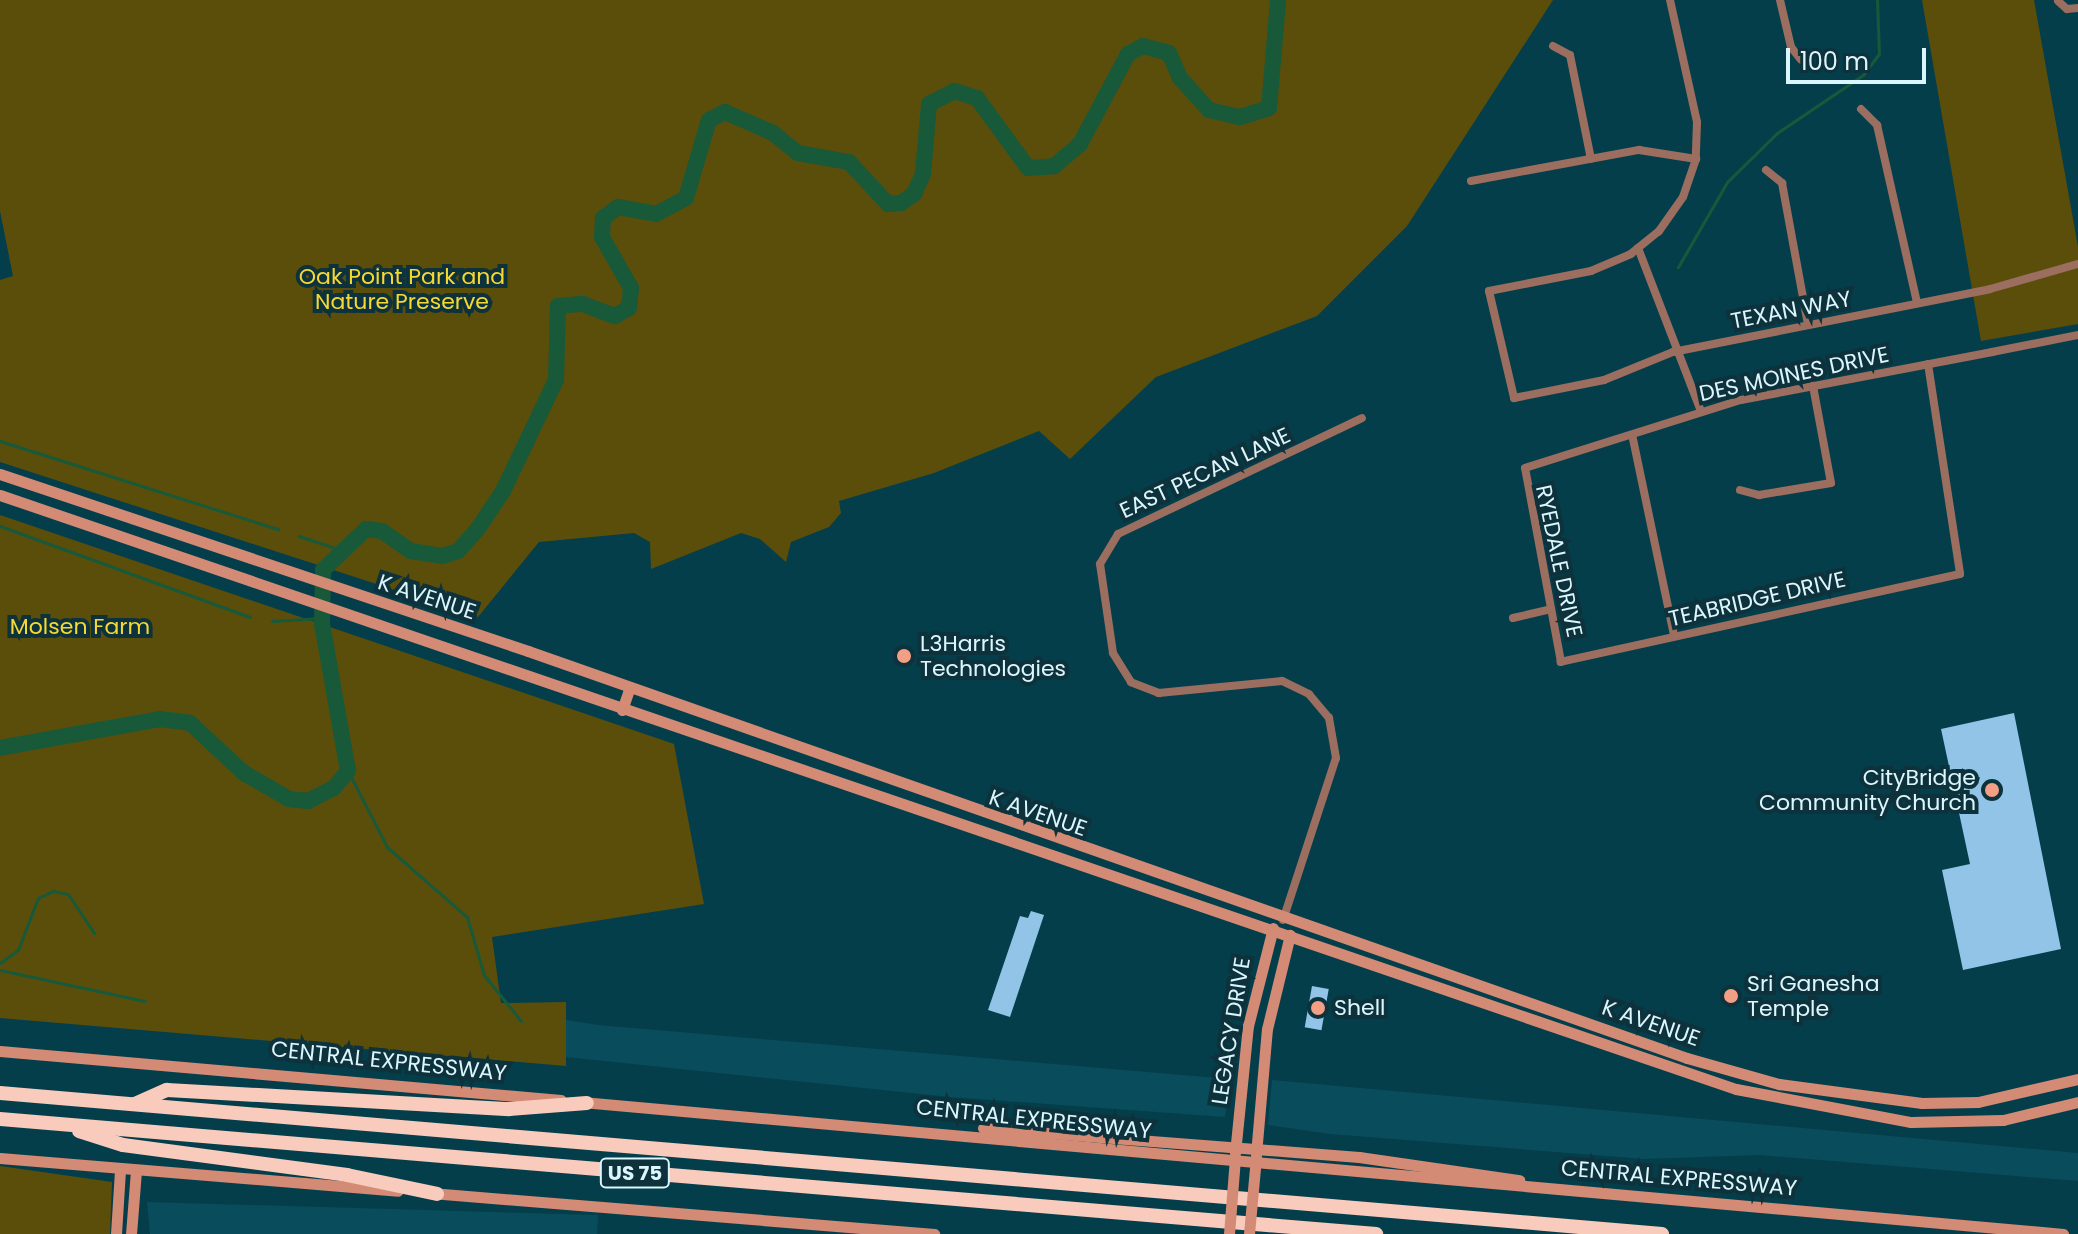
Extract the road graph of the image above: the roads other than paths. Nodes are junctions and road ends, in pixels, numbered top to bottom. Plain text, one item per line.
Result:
1 (1670, 0) edge
2 (1780, 0) edge
3 (2058, 1) edge
4 (2078, 8) edge
5 (1553, 46) dead end
6 (1801, 60) dead end
7 (1861, 109) dead end
8 (1591, 159) junction
9 (1696, 159) junction
10 (1766, 170) dead end
11 (1471, 181) dead end
12 (1638, 248) junction
13 (2078, 264) edge
14 (1917, 303) junction
15 (1808, 325) junction
16 (2078, 335) edge
17 (1681, 350) junction
18 (1928, 364) junction
19 (1813, 386) junction
20 (1701, 411) junction
21 (1362, 418) dead end
22 (1633, 439) junction
23 (1525, 468) joint
24 (0, 474) edge
25 (1740, 490) dead end
26 (0, 495) edge
27 (1551, 609) junction
28 (1513, 618) dead end
29 (1674, 636) junction
30 (1561, 662) joint
31 (630, 687) junction
32 (622, 710) junction
33 (800, 748) junction
34 (795, 767) junction
35 (943, 800) junction
36 (938, 816) junction
37 (1283, 920) junction
38 (1269, 931) junction
39 (1291, 939) junction
40 (1422, 966) junction
41 (1415, 981) junction
42 (1545, 1007) junction
43 (1540, 1022) junction
44 (1248, 1026) junction
45 (1267, 1029) junction
46 (0, 1051) edge
47 (2078, 1079) edge
48 (0, 1093) edge
49 (1978, 1102) junction
50 (2078, 1102) edge
51 (587, 1103) junction
52 (133, 1105) junction
53 (0, 1119) edge
54 (1980, 1122) junction
55 (52, 1123) junction
56 (907, 1128) junction
57 (1235, 1152) junction
58 (1256, 1153) junction
59 (0, 1158) edge
60 (120, 1170) junction
61 (136, 1171) junction
62 (1596, 1193) junction
63 (437, 1194) junction
64 (875, 1230) junction
65 (116, 1234) edge
66 (131, 1234) edge
67 (889, 1234) edge
68 (934, 1234) edge
69 (1229, 1234) edge
70 (1249, 1234) edge
71 (1376, 1234) edge
72 (1662, 1234) edge
73 (2063, 1234) edge

1 - 9 street
2 - 6 street
3 - 4 street
5 - 8 street
7 - 14 street
8 - 9 street
8 - 11 street
9 - 12 street
10 - 15 street
12 - 17 street
12 - 17 street, TEXAN WAY
13 - 14 street, TEXAN WAY
14 - 15 street, TEXAN WAY
15 - 17 street, TEXAN WAY
16 - 18 street, DES MOINES DRIVE
17 - 20 street
18 - 19 street, DES MOINES DRIVE
18 - 29 street, TEABRIDGE DRIVE
19 - 20 street, DES MOINES DRIVE
19 - 25 street
20 - 22 street, DES MOINES DRIVE
21 - 37 street, EAST PECAN LANE
22 - 23 street, DES MOINES DRIVE
22 - 29 street
23 - 27 street, RYEDALE DRIVE
24 - 31 main road, K AVENUE
26 - 32 main road, K AVENUE
27 - 28 street
27 - 30 street, RYEDALE DRIVE
29 - 30 street, TEABRIDGE DRIVE
31 - 32 main road
31 - 33 main road, K AVENUE
32 - 34 main road, K AVENUE
33 - 34 main road
33 - 35 main road, K AVENUE
34 - 36 main road, K AVENUE
35 - 36 main road
35 - 37 main road, K AVENUE
36 - 38 main road, K AVENUE
37 - 38 main road, LEGACY DRIVE
37 - 39 main road
37 - 40 main road, K AVENUE
38 - 39 main road, K AVENUE
38 - 44 main road, LEGACY DRIVE
39 - 41 main road, K AVENUE
39 - 45 main road, LEGACY DRIVE
40 - 41 main road
40 - 42 main road, K AVENUE
41 - 43 main road, K AVENUE
42 - 43 main road
42 - 49 main road, K AVENUE
43 - 54 main road, K AVENUE
44 - 45 main road
44 - 57 main road, LEGACY DRIVE
45 - 58 main road, LEGACY DRIVE
46 - 51 main road, CENTRAL EXPRESSWAY
47 - 49 main road, K AVENUE
48 - 52 highway, US 75
49 - 54 main road
50 - 54 main road, K AVENUE
51 - 52 highway
51 - 56 main road, CENTRAL EXPRESSWAY
52 - 72 highway, US 75
53 - 55 highway, US 75
55 - 63 highway
55 - 71 highway, US 75
56 - 57 main road
56 - 62 main road, CENTRAL EXPRESSWAY
57 - 58 main road
57 - 69 main road, LEGACY DRIVE, bridge
58 - 62 main road
58 - 70 main road, LEGACY DRIVE, bridge
59 - 60 main road
60 - 61 main road
60 - 65 main road
61 - 63 main road
61 - 66 main road
62 - 73 main road, CENTRAL EXPRESSWAY
63 - 64 main road
64 - 67 main road
64 - 68 main road

